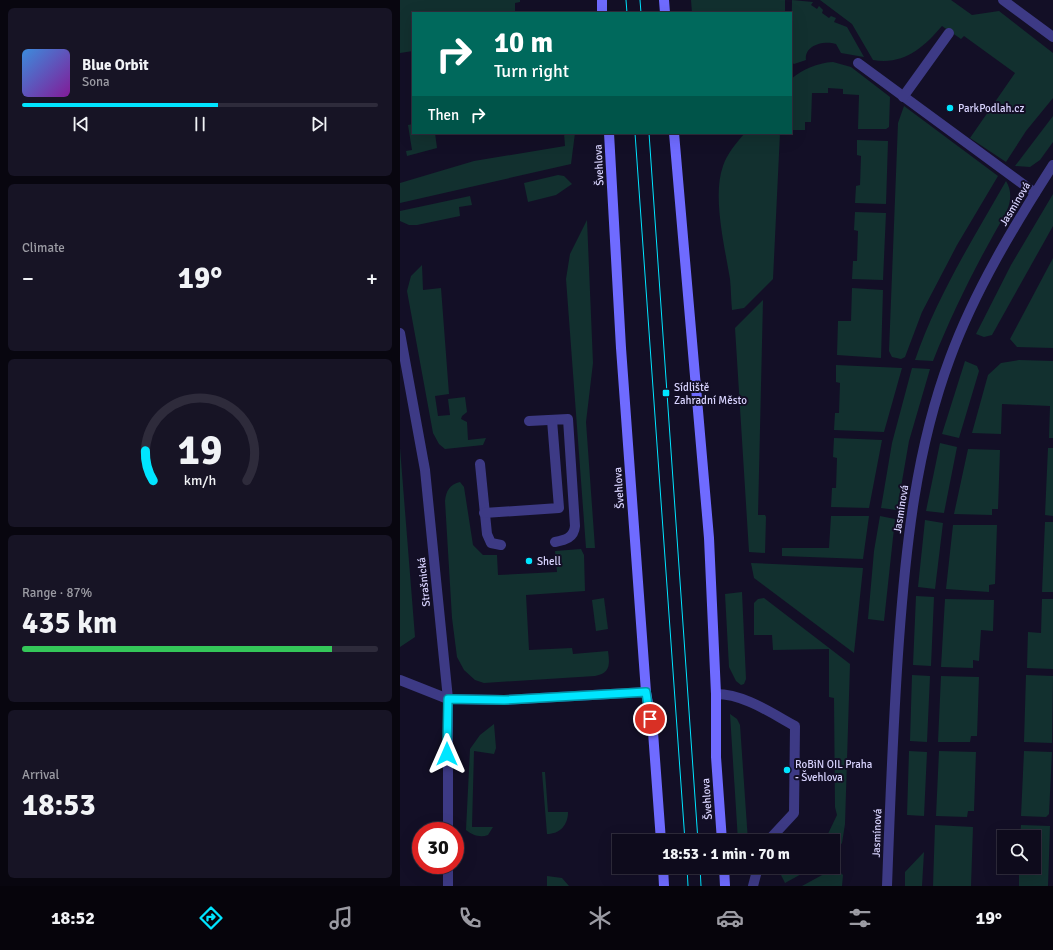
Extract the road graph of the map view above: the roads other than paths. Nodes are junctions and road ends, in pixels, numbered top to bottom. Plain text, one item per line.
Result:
1 (602, 0) edge
2 (664, 0) edge
3 (1003, 0) edge
4 (602, 12) edge
5 (665, 12) edge
6 (949, 33) dead end
7 (1053, 37) edge
8 (858, 63) dead end
9 (903, 97) junction
10 (609, 134) edge
11 (674, 134) edge
12 (1053, 165) edge
13 (1035, 193) junction
14 (400, 333) edge
15 (552, 420) junction
16 (529, 421) dead end
17 (480, 464) dead end
18 (484, 513) junction
19 (555, 542) dead end
20 (501, 545) dead end
21 (400, 680) edge
22 (646, 692) junction
23 (716, 694) junction
24 (448, 699) junction
25 (448, 822) edge
26 (660, 834) edge
27 (722, 834) edge
28 (774, 834) edge
29 (448, 874) edge
30 (663, 874) edge
31 (724, 874) edge
32 (756, 874) edge
33 (448, 886) edge
34 (664, 886) edge
35 (725, 886) edge
36 (753, 886) edge
37 (887, 886) edge

1 - 4 main road
2 - 5 main road
3 - 7 street
6 - 9 street
8 - 9 street
9 - 13 street
10 - 22 main road, Švehlova
11 - 23 main road, Švehlova
12 - 13 street, Jasmínová
13 - 37 street, Jasmínová
14 - 24 street, Strašnická
15 - 16 street
15 - 18 street
15 - 19 street
17 - 18 street
18 - 20 street
21 - 24 street
22 - 24 street
22 - 26 main road, Švehlova
23 - 27 main road, Švehlova
23 - 28 street
24 - 25 street, Strašnická
29 - 33 street
30 - 34 main road
31 - 35 main road
32 - 36 street

